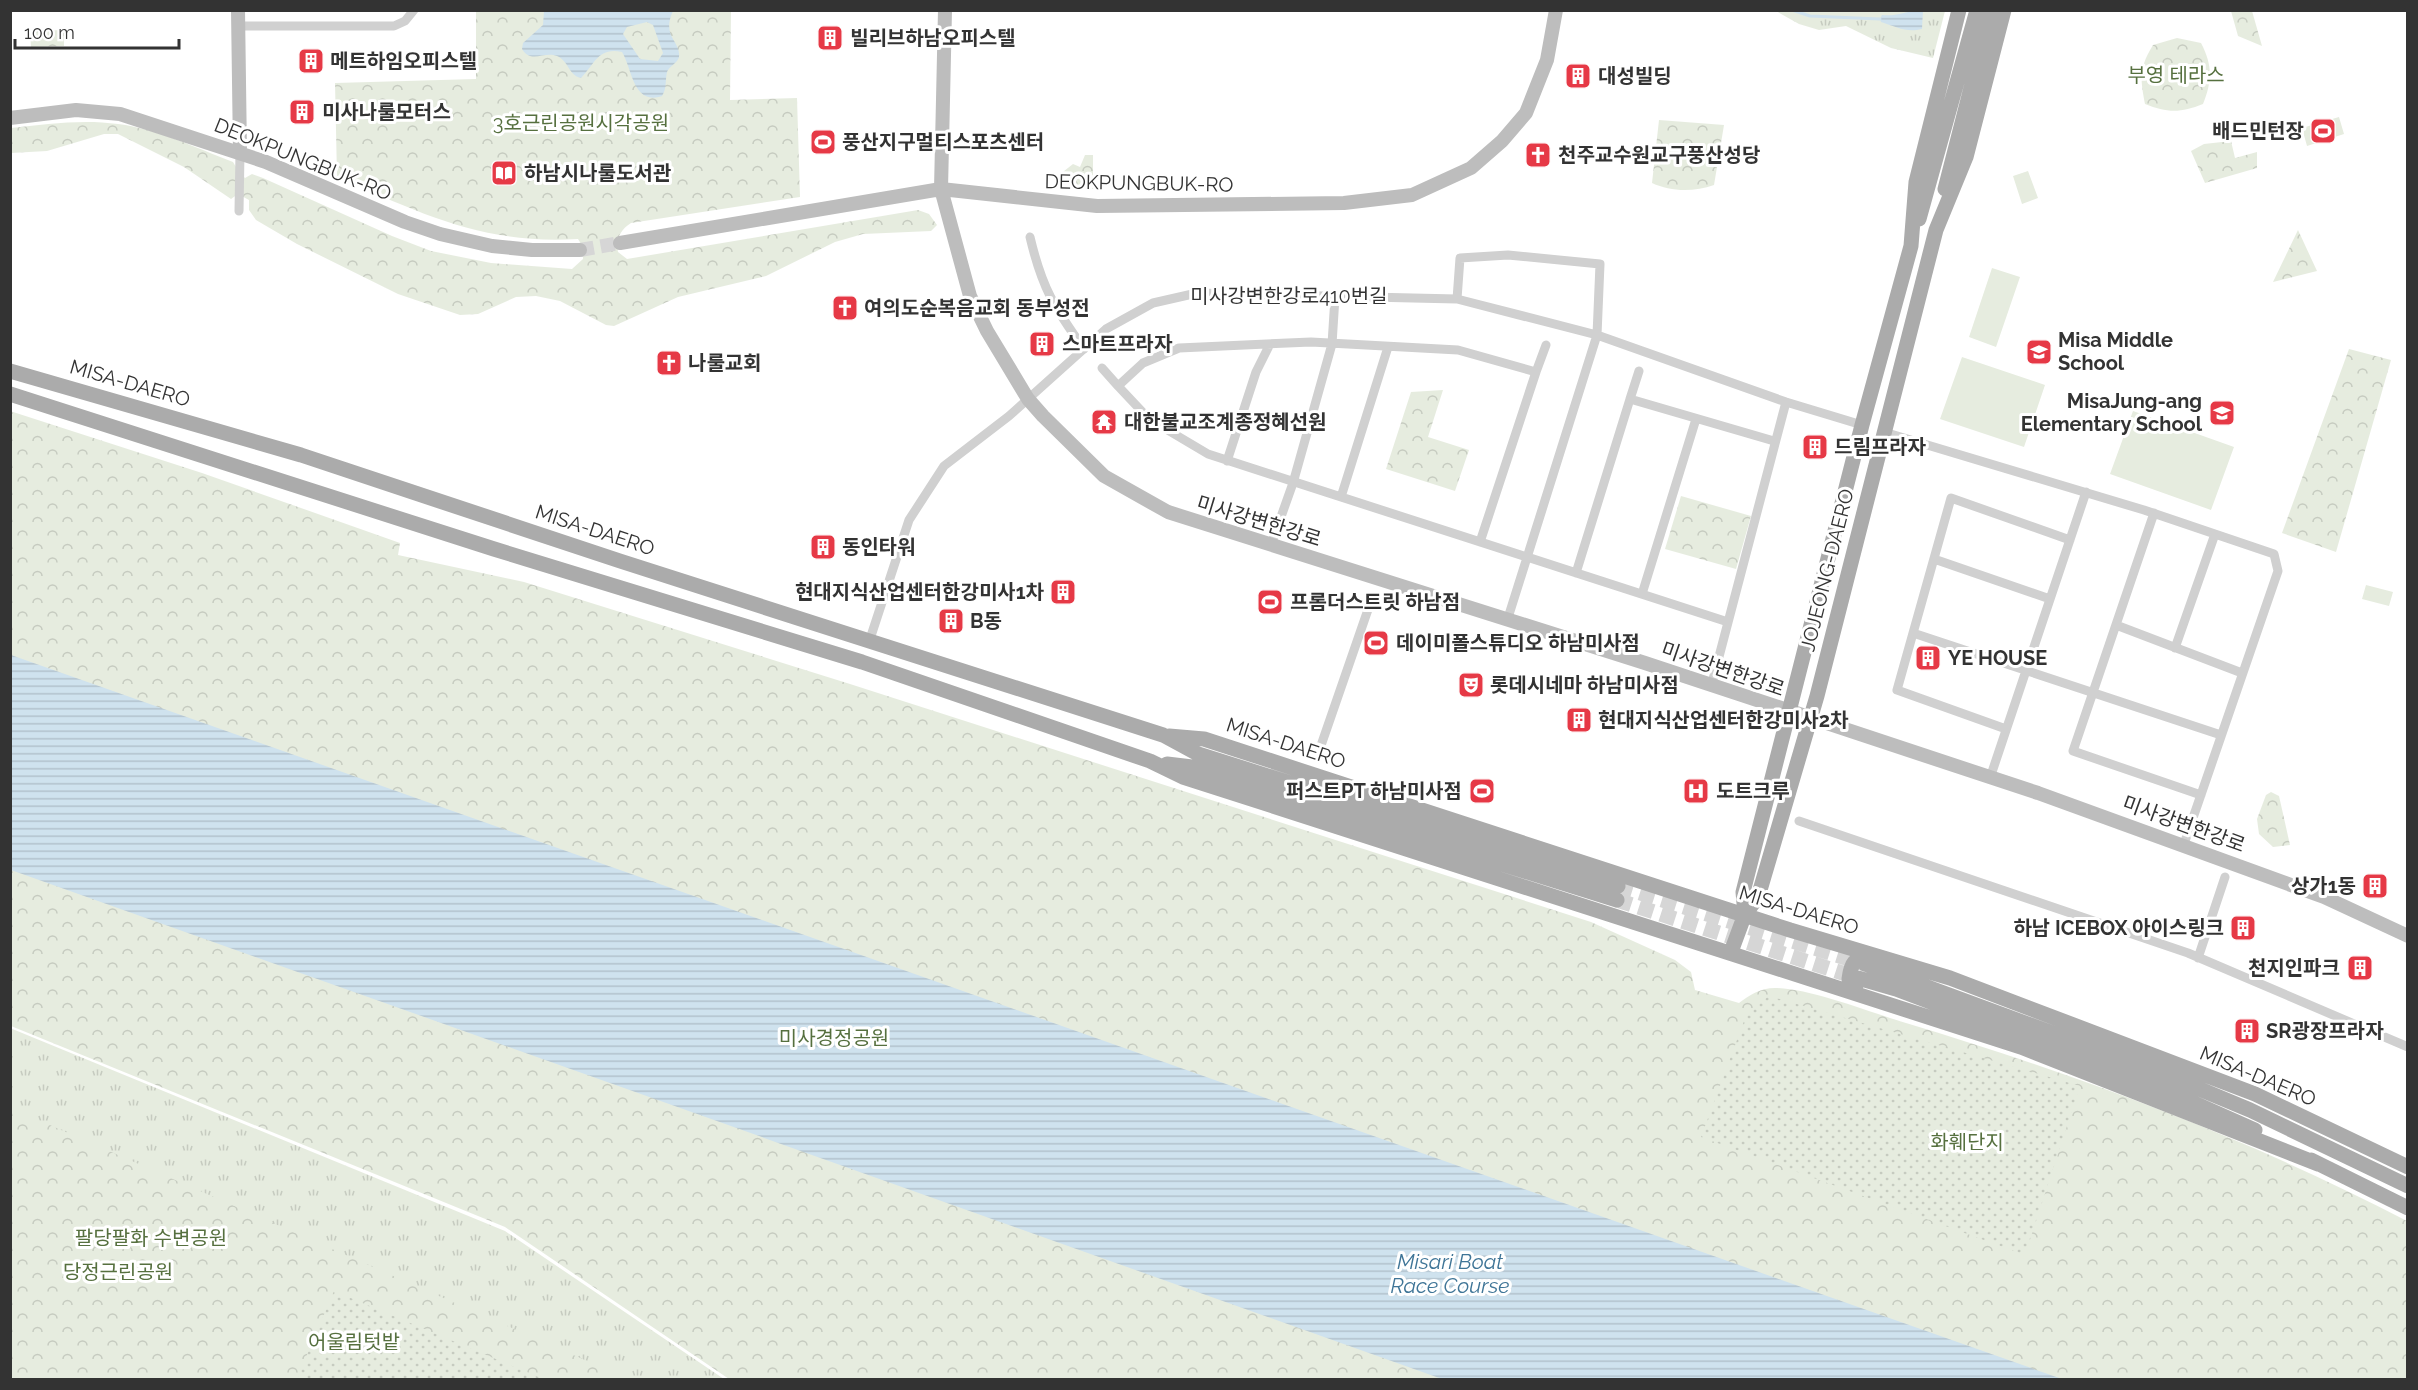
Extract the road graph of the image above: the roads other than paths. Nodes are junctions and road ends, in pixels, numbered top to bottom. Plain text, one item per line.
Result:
1 (238, 10) edge
2 (414, 10) edge
3 (945, 10) edge
4 (1556, 10) edge
5 (1959, 10) edge
6 (1977, 10) edge
7 (1991, 10) edge
8 (2004, 10) edge
9 (238, 26) junction
10 (10, 118) edge
11 (240, 153) junction
12 (941, 189) junction
13 (239, 211) dead end
14 (1936, 230) junction
15 (1030, 237) dead end
16 (620, 243) tunnel mouth
17 (1911, 246) junction
18 (580, 250) tunnel mouth
19 (1335, 297) junction
20 (1457, 299) junction
21 (1597, 335) junction
22 (1270, 344) junction
23 (1332, 344) junction
24 (1546, 345) dead end
25 (1388, 347) junction
26 (1084, 349) junction
27 (1102, 368) dead end
28 (10, 369) edge
29 (1640, 371) dead end
30 (1536, 372) junction
31 (1118, 386) junction
32 (14, 396) edge
33 (1028, 399) junction
34 (1630, 399) junction
35 (1786, 402) junction
36 (1696, 419) junction
37 (1862, 425) junction
38 (1884, 432) junction
39 (1774, 441) junction
40 (1227, 461) junction
41 (1293, 483) junction
42 (2086, 492) junction
43 (1341, 497) junction
44 (2154, 513) junction
45 (2216, 534) junction
46 (2070, 540) junction
47 (1480, 542) junction
48 (1271, 545) junction
49 (1527, 557) junction
50 (1934, 559) junction
51 (1576, 573) junction
52 (1642, 594) junction
53 (1372, 598) dead end
54 (2050, 599) junction
55 (1508, 621) junction
56 (1728, 622) junction
57 (2116, 626) junction
58 (1913, 633) junction
59 (870, 639) junction
60 (2175, 648) junction
61 (2027, 669) junction
62 (2242, 673) junction
63 (1711, 687) junction
64 (2093, 692) junction
65 (1791, 712) junction
66 (1810, 718) junction
67 (2006, 729) junction
68 (1163, 735) junction
69 (2221, 735) junction
70 (1317, 757) dead end
71 (1150, 761) junction
72 (1990, 778) junction
73 (2201, 795) junction
74 (1799, 821) dead end
75 (2184, 844) junction
76 (2225, 877) dead end
77 (1744, 914) junction
78 (2408, 936) edge
79 (1731, 952) junction
80 (2198, 958) junction
81 (1864, 966) junction
82 (1863, 997) junction
83 (2408, 1047) edge
84 (2318, 1164) junction
85 (2408, 1167) edge
86 (2408, 1186) edge
87 (2408, 1208) edge

1 - 9 street
2 - 9 street
3 - 12 street, 미사강변한강로
4 - 12 street, DEOKPUNGBUK-RO
5 - 17 main road, JOJEONG-DAERO
6 - 17 main road, JOJEONG-DAERO
7 - 14 main road, JOJEONG-DAERO
8 - 14 main road, JOJEONG-DAERO
9 - 11 street
10 - 11 street, DEOKPUNGBUK-RO
11 - 13 street
11 - 18 street, DEOKPUNGBUK-RO
12 - 16 street, DEOKPUNGBUK-RO
12 - 33 street, 미사강변한강로
14 - 38 main road, JOJEONG-DAERO
15 - 26 street
17 - 37 main road, JOJEONG-DAERO
19 - 20 street, 미사강변한강로410번길
19 - 23 street
19 - 26 street, 미사강변한강로410번길
20 - 21 street, 미사강변한강로410번길
20 - 21 street
21 - 35 street, 미사강변한강로410번길
21 - 49 street
22 - 23 street
22 - 31 street
22 - 40 street
23 - 25 street
23 - 41 street
24 - 30 street
25 - 30 street
25 - 43 street
26 - 33 street, 미사강변한강로410번길
27 - 31 street
28 - 59 main road, MISA-DAERO
29 - 34 street
30 - 47 street
31 - 40 street
32 - 71 main road, MISA-DAERO
33 - 48 street, 미사강변한강로
33 - 59 street, 미사강변한강로410번길
34 - 36 street
34 - 51 street
35 - 37 street, 미사강변한강로410번길
35 - 39 street
36 - 39 street
36 - 52 street
37 - 65 main road, JOJEONG-DAERO
38 - 42 street
38 - 66 main road, JOJEONG-DAERO
39 - 56 street
40 - 41 street
41 - 43 street
41 - 48 street
42 - 44 street
42 - 46 street
43 - 47 street
44 - 45 street
44 - 57 street
45 - 60 street
45 - 62 street
46 - 50 street
46 - 54 street
47 - 49 street
48 - 55 street, 미사강변한강로
49 - 51 street
49 - 55 street
50 - 54 street
50 - 58 street
51 - 52 street
52 - 56 street
53 - 70 street
54 - 61 street
55 - 63 street, 미사강변한강로
56 - 63 street
57 - 60 street
57 - 64 street
58 - 61 street
58 - 67 street
59 - 68 main road, MISA-DAERO
60 - 62 street
61 - 64 street
61 - 67 street
62 - 69 street
63 - 65 street, 미사강변한강로
64 - 69 street
64 - 73 street
65 - 66 street, 미사강변한강로
65 - 77 main road, JOJEONG-DAERO
66 - 72 street, 미사강변한강로
66 - 77 main road, JOJEONG-DAERO
67 - 72 street
68 - 71 main road, MISA-DAERO
68 - 77 main road, MISA-DAERO
69 - 73 street
71 - 79 main road, MISA-DAERO
72 - 75 street, 미사강변한강로
73 - 75 street
74 - 80 street
75 - 78 street, 미사강변한강로
76 - 80 street
77 - 79 main road, JOJEONG-DAERO
77 - 81 main road, MISA-DAERO
79 - 82 main road, MISA-DAERO
80 - 83 street
81 - 82 main road
81 - 84 main road, MISA-DAERO
81 - 85 main road, MISA-DAERO
81 - 86 main road, MISA-DAERO
82 - 84 main road, MISA-DAERO
84 - 87 main road, MISA-DAERO

